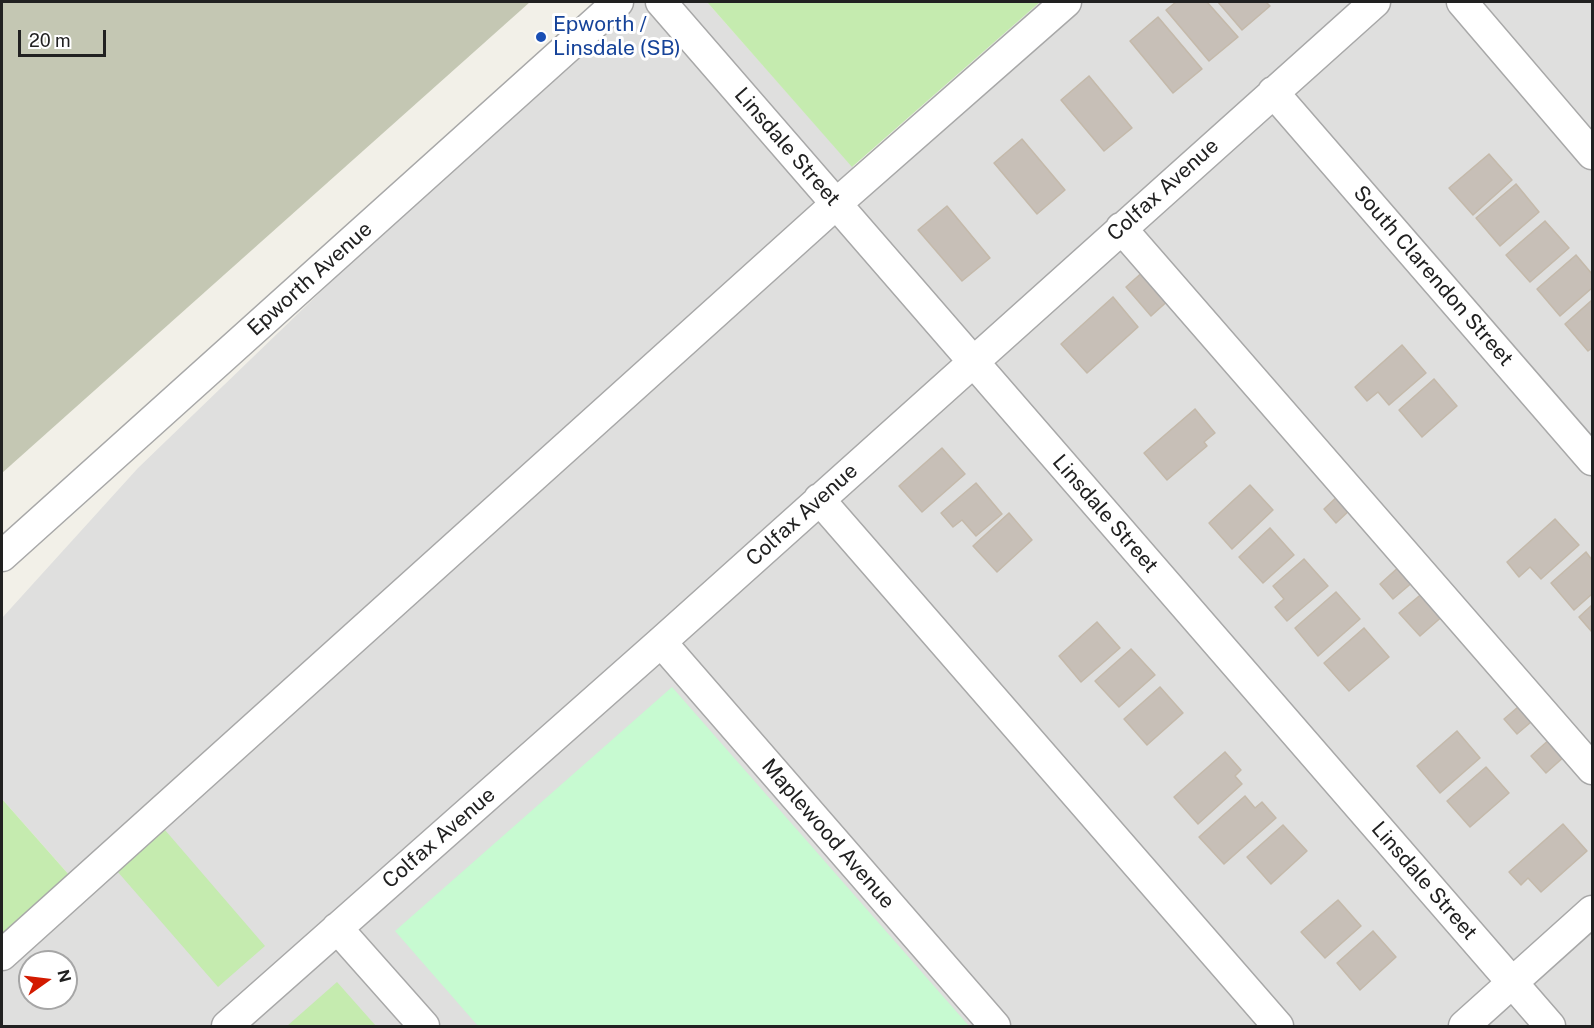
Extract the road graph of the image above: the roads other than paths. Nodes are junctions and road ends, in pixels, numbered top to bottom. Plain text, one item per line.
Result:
1 (618, 2) edge
2 (661, 2) edge
3 (1066, 2) edge
4 (1375, 2) edge
5 (1462, 2) edge
6 (1273, 92) junction
7 (1593, 154) edge
8 (836, 204) junction
9 (1121, 228) junction
10 (972, 361) junction
11 (1593, 460) edge
12 (819, 499) junction
13 (2, 556) edge
14 (661, 642) junction
15 (1593, 769) edge
16 (1593, 911) edge
17 (337, 928) junction
18 (2, 955) edge
19 (1512, 983) junction
20 (227, 1026) edge
21 (424, 1026) edge
22 (995, 1026) edge
23 (1278, 1026) edge
24 (1464, 1026) edge
25 (1550, 1026) edge

1 - 13 street, Epworth Avenue
2 - 8 street, Linsdale Street
3 - 8 street
4 - 6 street, Colfax Avenue
5 - 7 street
6 - 9 street, Colfax Avenue
6 - 11 street, South Clarendon Street
8 - 10 street, Linsdale Street
8 - 18 street
9 - 10 street, Colfax Avenue
9 - 15 street
10 - 12 street, Colfax Avenue
10 - 19 street, Linsdale Street
12 - 14 street, Colfax Avenue
12 - 23 street
14 - 17 street, Colfax Avenue
14 - 22 street, Maplewood Avenue
16 - 19 street
17 - 20 street, Colfax Avenue
17 - 21 street
19 - 24 street
19 - 25 street, Linsdale Street

